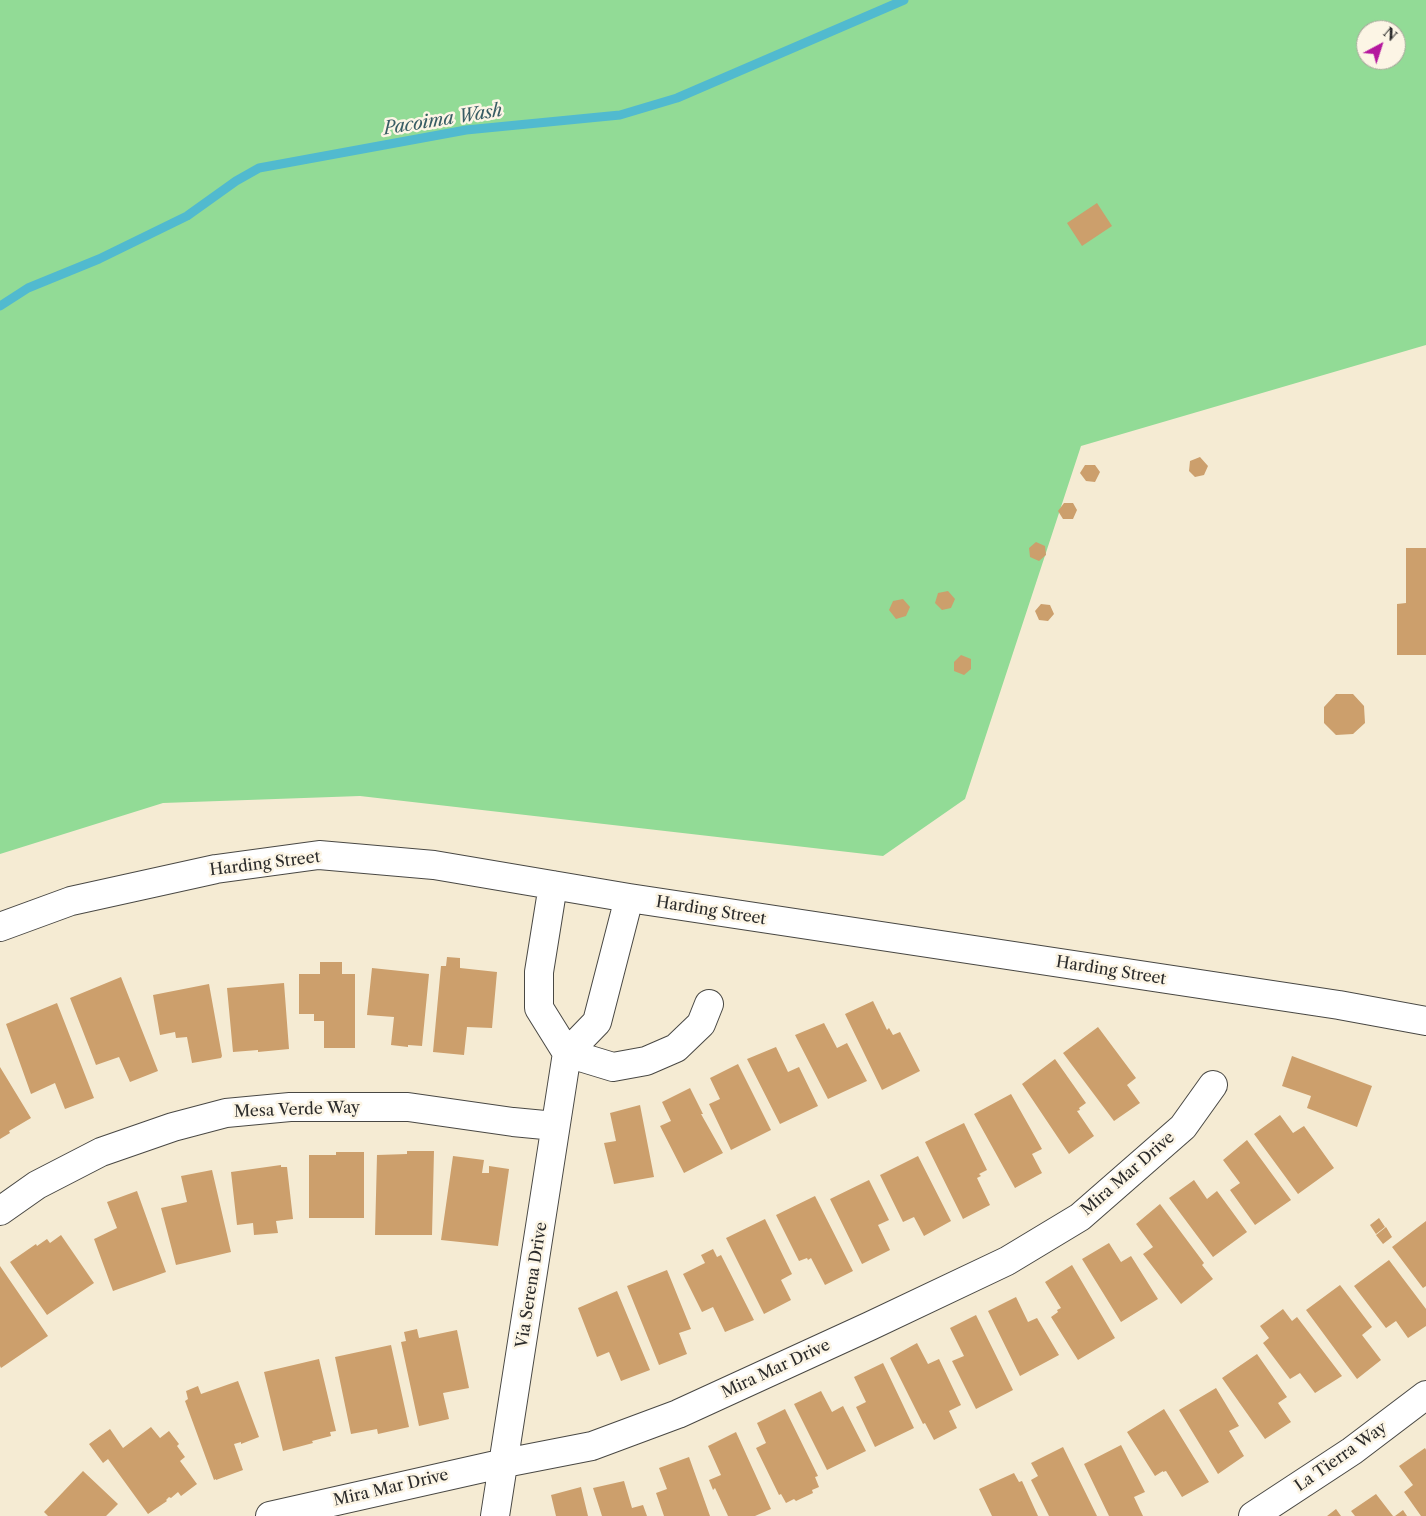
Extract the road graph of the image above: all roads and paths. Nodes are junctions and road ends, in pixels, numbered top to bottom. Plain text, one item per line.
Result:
1 (553, 885) junction
2 (629, 898) junction
3 (0, 927) edge
4 (709, 1004) dead end
5 (1426, 1021) edge
6 (568, 1053) junction
7 (1213, 1085) dead end
8 (556, 1126) junction
9 (0, 1211) edge
10 (1426, 1395) edge
11 (505, 1463) junction
12 (270, 1516) edge
13 (496, 1516) edge
14 (1253, 1516) edge

1 - 2 street, Harding Street
1 - 3 street, Harding Street
1 - 6 street
2 - 5 street, Harding Street
2 - 6 street
4 - 6 street
6 - 8 street, Via Serena Drive
7 - 11 street, Mira Mar Drive
8 - 9 street, Mesa Verde Way
8 - 11 street, Via Serena Drive
10 - 14 street, La Tierra Way
11 - 12 street, Mira Mar Drive
11 - 13 street, Via Serena Drive

